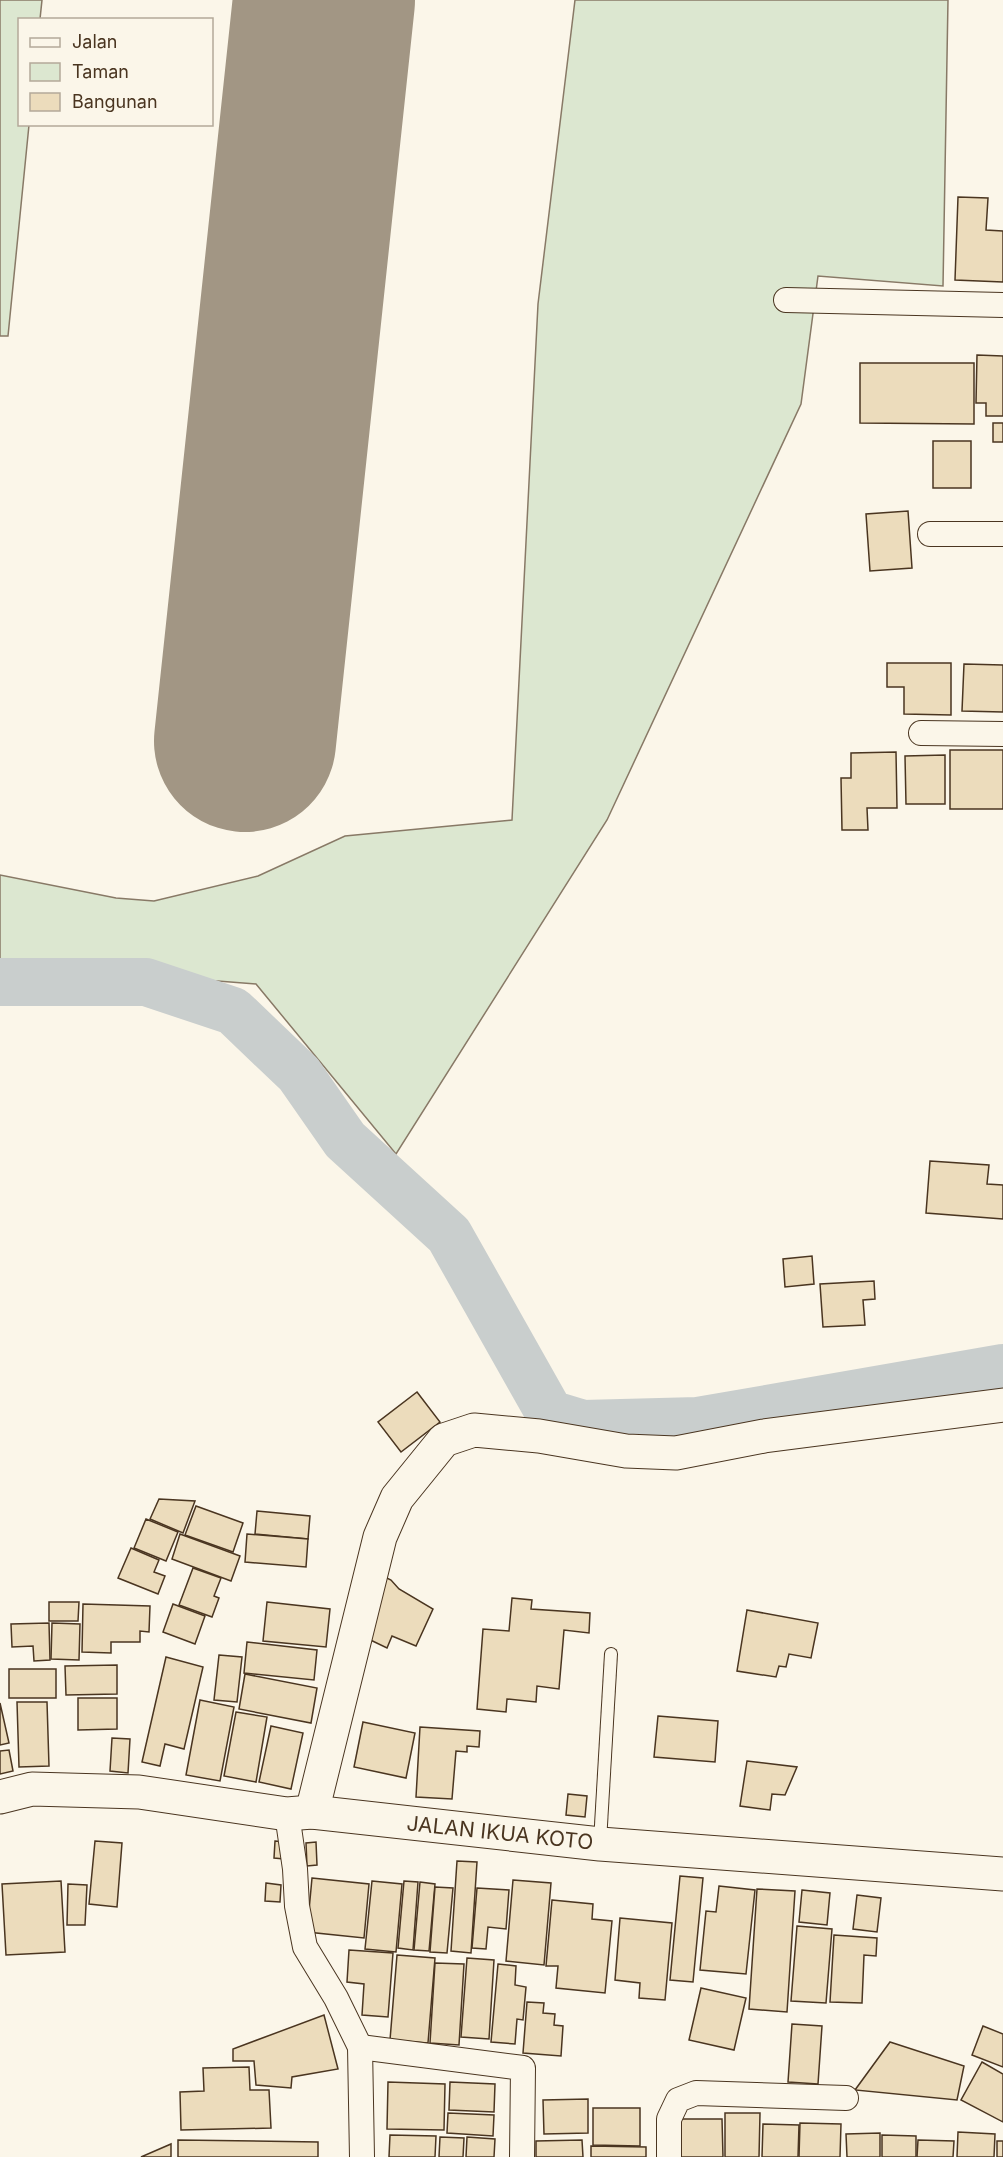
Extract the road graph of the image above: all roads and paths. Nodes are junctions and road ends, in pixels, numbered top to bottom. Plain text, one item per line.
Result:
1 (786, 300) dead end
2 (1003, 305) edge
3 (930, 534) dead end
4 (1003, 534) edge
5 (921, 734) dead end
6 (1003, 734) edge
7 (1003, 1405) edge
8 (610, 1654) dead end
9 (0, 1797) edge
10 (300, 1813) junction
11 (600, 1844) junction
12 (1003, 1874) edge
13 (360, 2047) junction
14 (846, 2098) dead end
15 (362, 2157) edge
16 (522, 2157) edge
17 (669, 2157) edge

1 - 2 street
3 - 4 street
5 - 6 street
7 - 10 street
8 - 11 lane
9 - 10 street, JALAN IKUA KOTO
10 - 11 street, JALAN IKUA KOTO
10 - 13 street
11 - 12 street, JALAN IKUA KOTO
13 - 15 street
13 - 16 street
14 - 17 street

